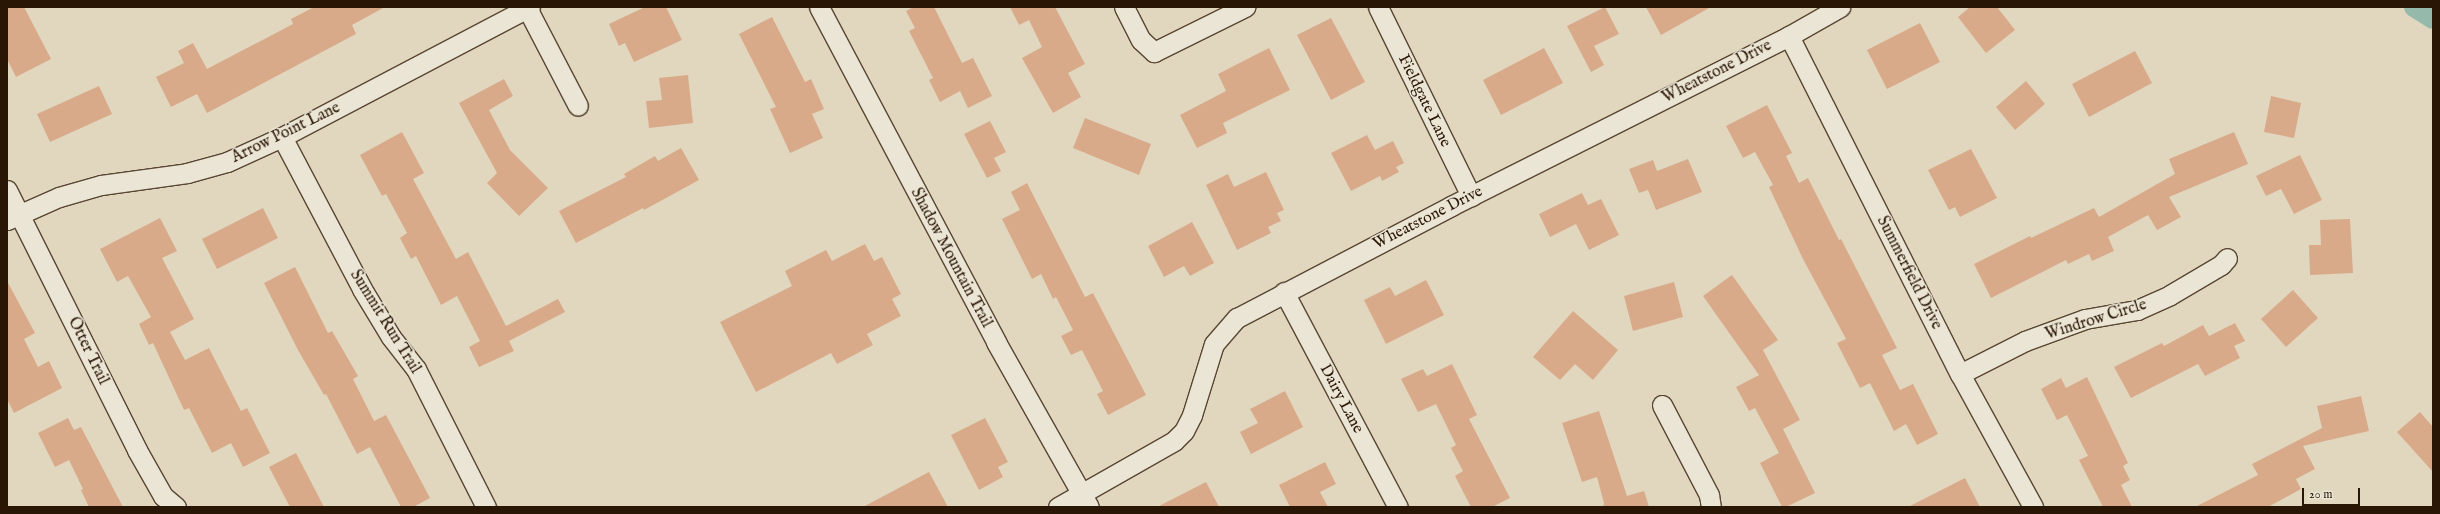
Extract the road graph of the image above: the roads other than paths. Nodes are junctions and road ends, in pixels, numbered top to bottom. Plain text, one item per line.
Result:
1 (819, 7) edge
2 (1124, 7) edge
3 (1245, 7) edge
4 (1378, 7) edge
5 (1840, 7) edge
6 (528, 8) edge
7 (1789, 36) junction
8 (578, 106) dead end
9 (282, 137) junction
10 (7, 190) edge
11 (1471, 196) junction
12 (13, 217) edge
13 (2227, 258) dead end
14 (1284, 292) junction
15 (1960, 374) junction
16 (1662, 405) dead end
17 (1086, 501) edge
18 (176, 507) edge
19 (486, 507) edge
20 (1058, 507) edge
21 (1398, 507) edge
22 (1712, 507) edge
23 (2033, 507) edge

1 - 17 street, Shadow Mountain Trail
2 - 3 street
4 - 11 street, Fieldgate Lane
5 - 7 street, Wheatstone Drive
6 - 8 street, Arrow Point Lane
6 - 9 street, Arrow Point Lane
7 - 11 street, Wheatstone Drive
7 - 15 street, Summerfield Drive
9 - 12 street, Arrow Point Lane
9 - 19 street, Summit Run Trail
10 - 12 street, Otter Trail
11 - 14 street, Wheatstone Drive
12 - 18 street, Otter Trail
13 - 15 street, Windrow Circle
14 - 17 street, Wheatstone Drive
14 - 21 street, Dairy Lane
15 - 23 street, Summerfield Drive
16 - 22 street
17 - 20 street, Wheatstone Drive

